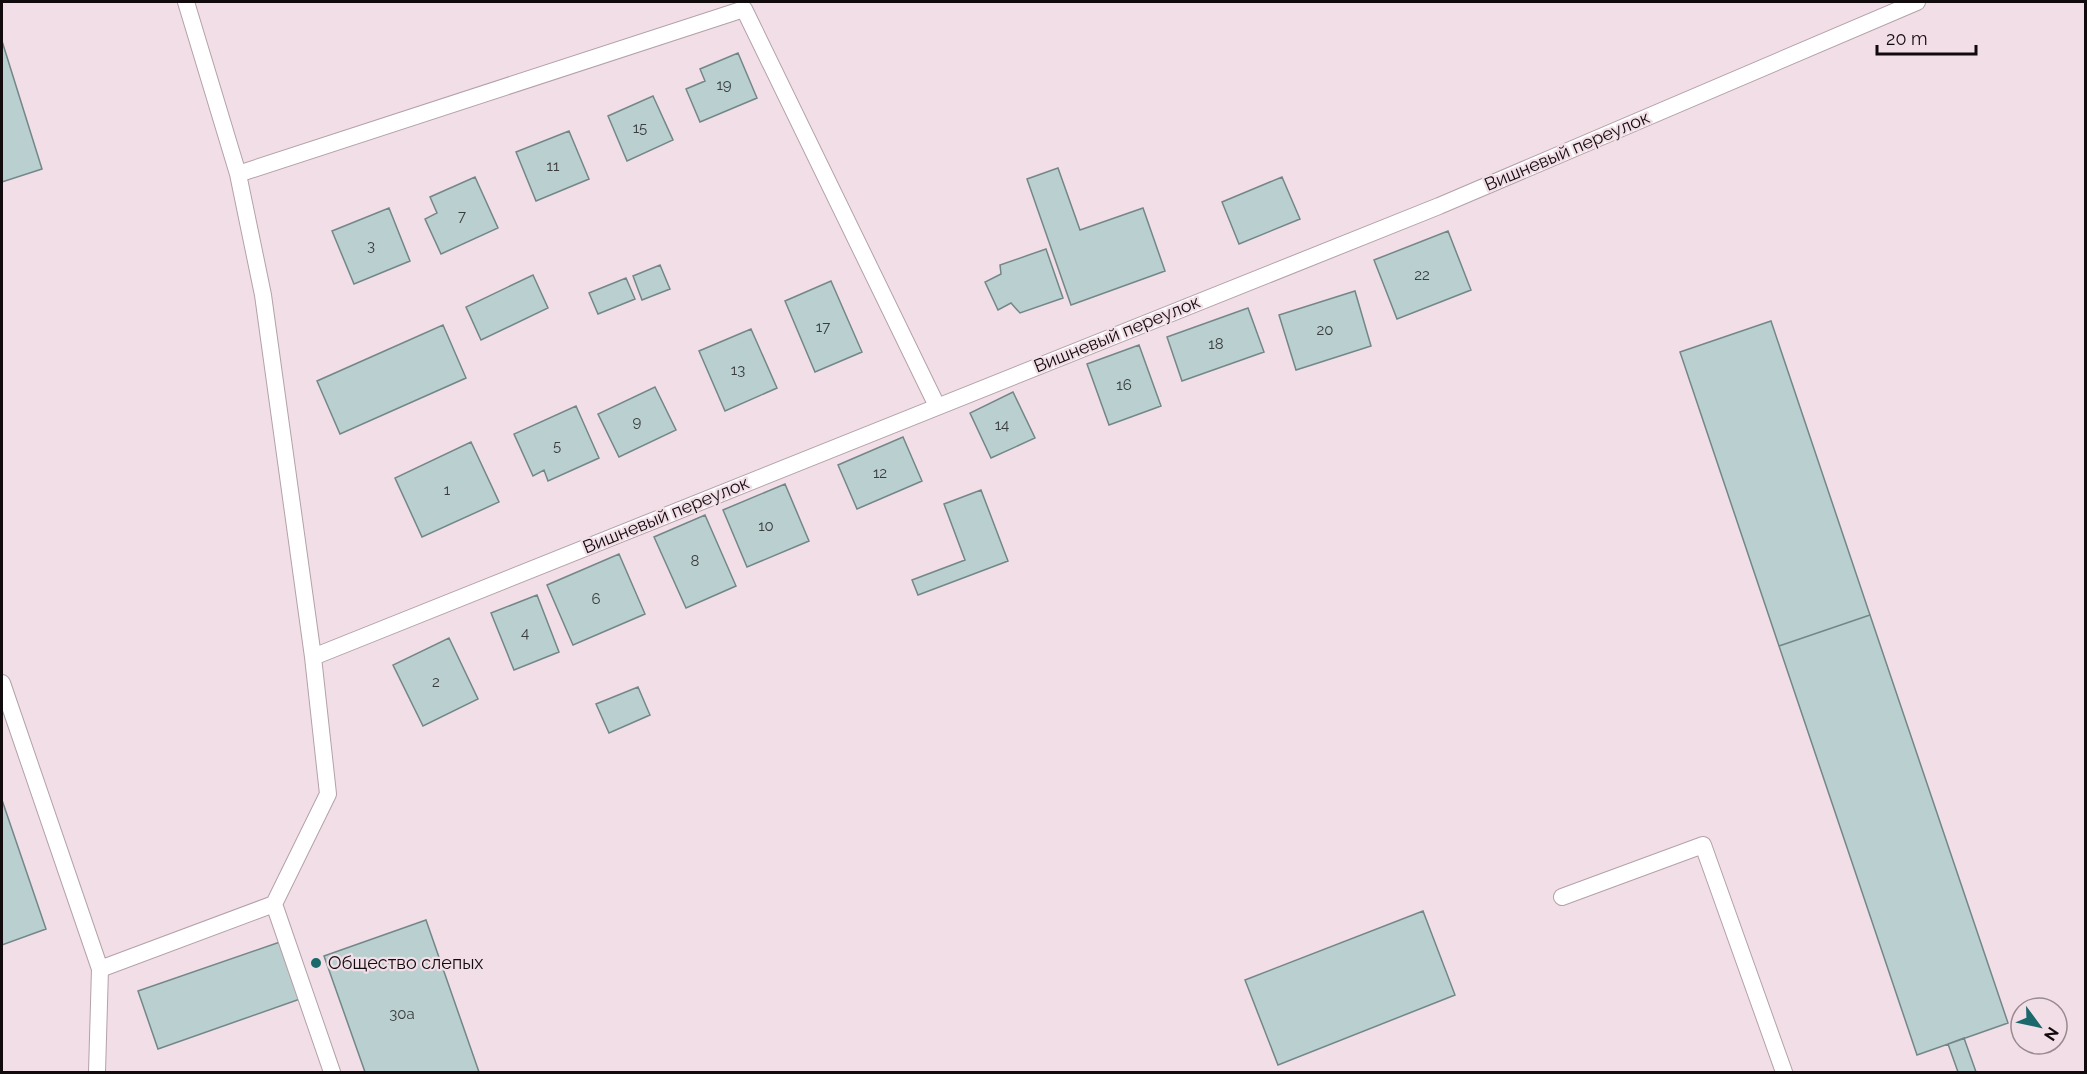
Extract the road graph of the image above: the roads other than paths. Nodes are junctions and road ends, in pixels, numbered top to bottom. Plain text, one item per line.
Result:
1 (186, 2) edge
2 (1917, 2) edge
3 (238, 174) junction
4 (937, 406) junction
5 (313, 657) junction
6 (2, 683) edge
7 (1562, 897) dead end
8 (274, 904) junction
9 (100, 969) junction
10 (97, 1072) edge
11 (332, 1072) edge
12 (1784, 1072) edge

1 - 3 lane
2 - 4 lane, Вишневый переулок
3 - 4 lane
3 - 5 lane
4 - 5 lane, Вишневый переулок
5 - 8 lane
6 - 9 lane
7 - 12 lane
8 - 9 lane
8 - 11 lane
9 - 10 lane

